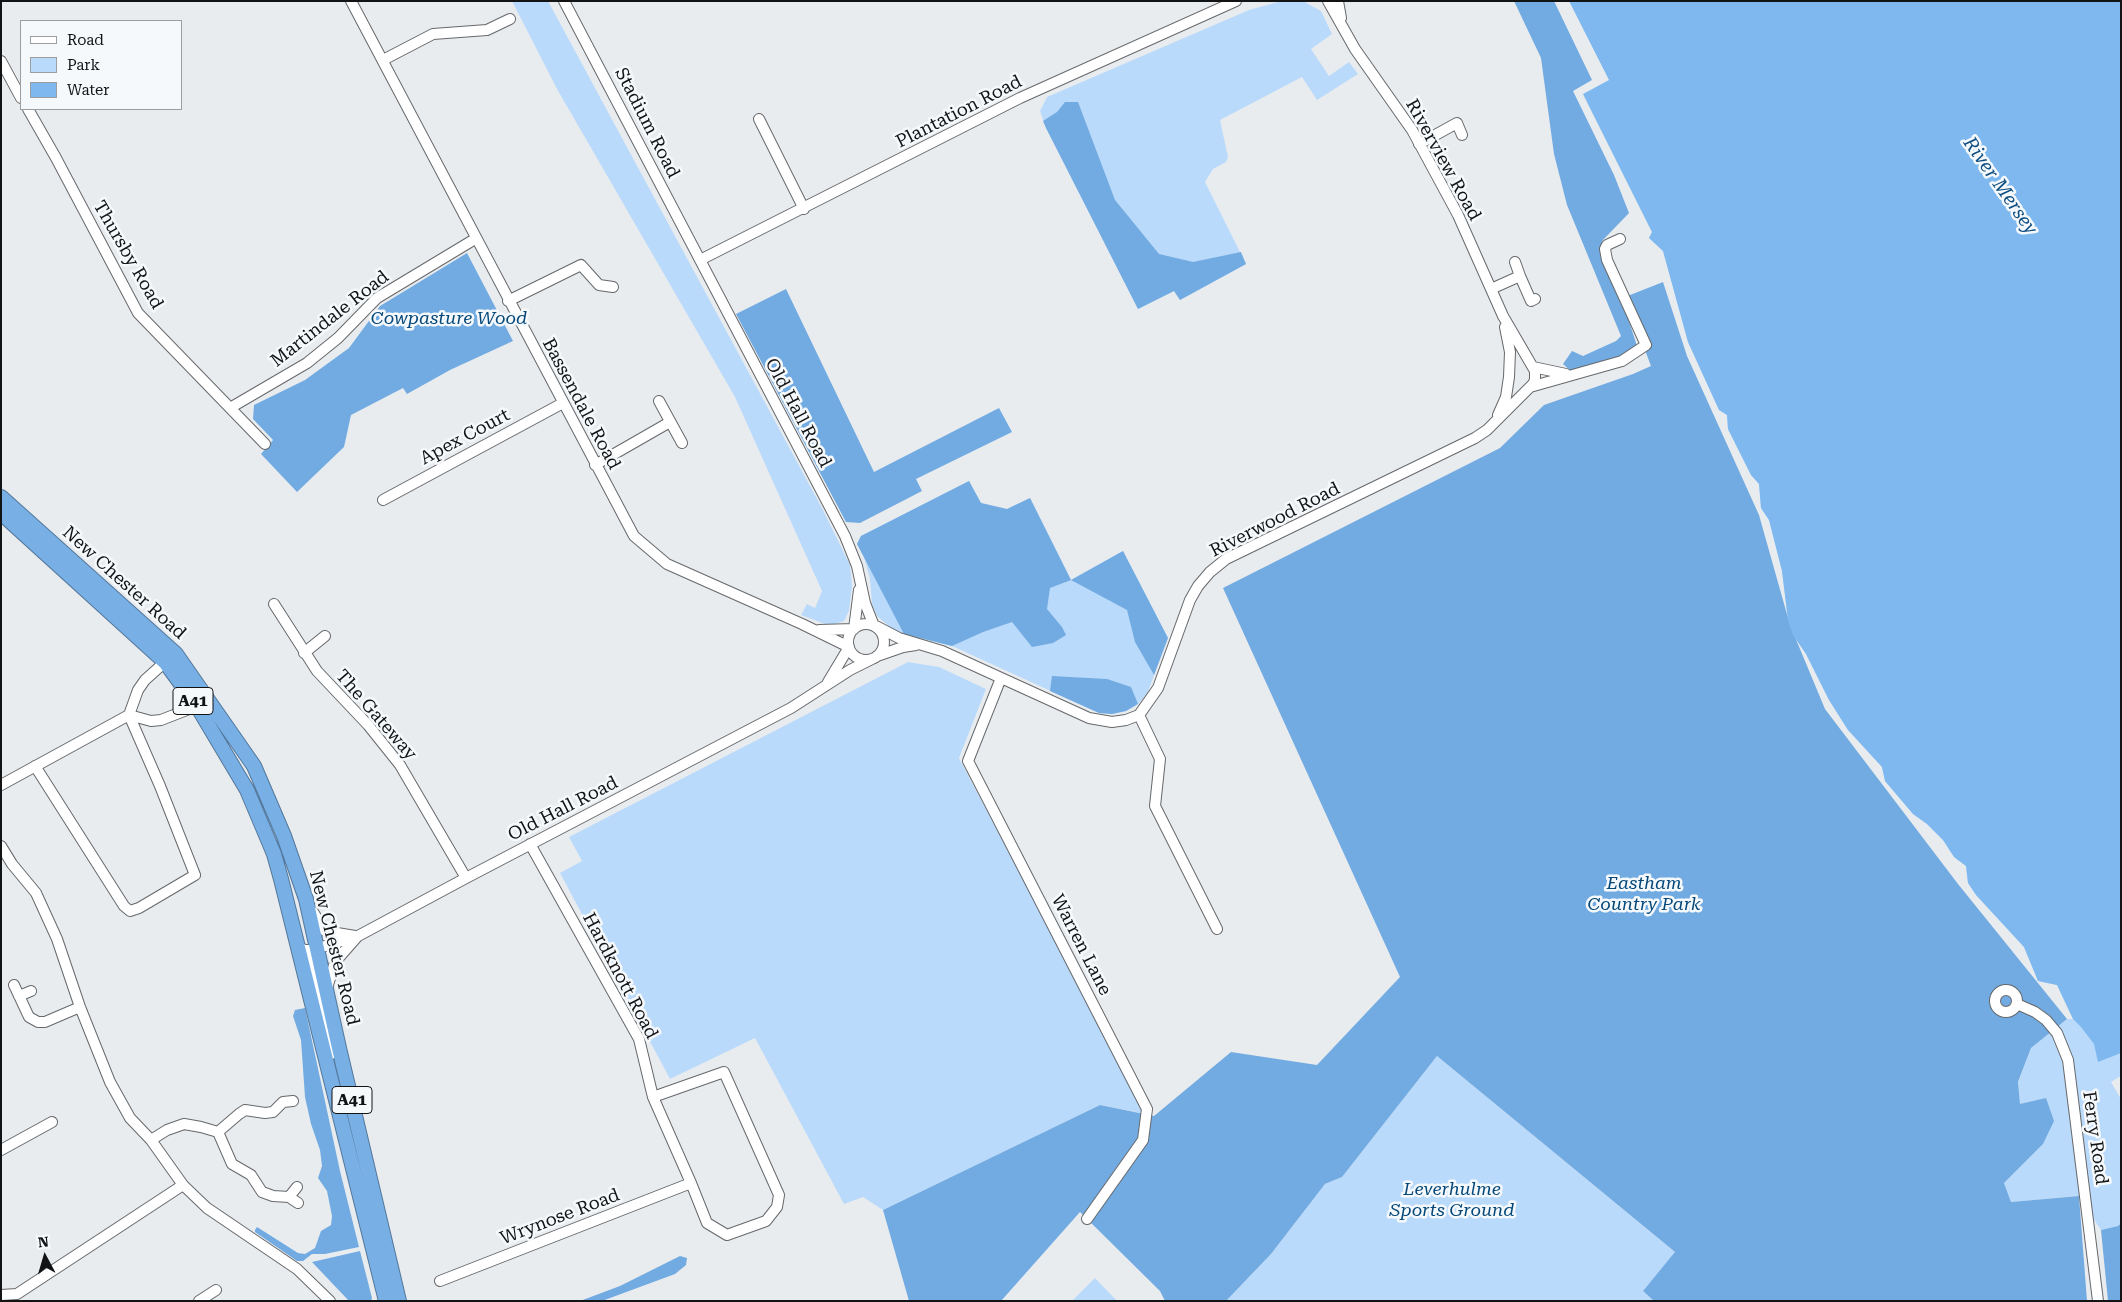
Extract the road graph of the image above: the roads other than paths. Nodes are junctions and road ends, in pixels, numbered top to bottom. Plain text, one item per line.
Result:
1 (351, 1) edge
2 (564, 1) edge
3 (1236, 1) edge
4 (1328, 1) edge
5 (1338, 1) edge
6 (510, 19) dead end
7 (1343, 26) junction
8 (383, 60) junction
9 (1, 61) edge
10 (20, 96) edge
11 (29, 110) edge
12 (759, 119) dead end
13 (1462, 135) dead end
14 (1419, 144) junction
15 (804, 208) junction
16 (475, 239) junction
17 (1620, 240) dead end
18 (700, 260) junction
19 (1515, 262) dead end
20 (1520, 276) junction
21 (613, 287) dead end
22 (1491, 289) junction
23 (1535, 299) dead end
24 (508, 301) junction
25 (1503, 316) junction
26 (1532, 367) junction
27 (1509, 375) junction
28 (1575, 375) junction
29 (1529, 387) junction
30 (659, 401) dead end
31 (563, 403) junction
32 (230, 408) junction
33 (670, 422) junction
34 (1492, 425) junction
35 (265, 444) dead end
36 (682, 444) dead end
37 (594, 465) junction
38 (1, 497) edge
39 (383, 500) dead end
40 (1, 513) edge
41 (860, 584) junction
42 (274, 604) dead end
43 (875, 626) junction
44 (813, 629) junction
45 (854, 629) junction
46 (325, 636) dead end
47 (922, 645) junction
48 (849, 647) junction
49 (304, 653) junction
50 (874, 658) junction
51 (166, 662) junction
52 (1001, 678) junction
53 (820, 690) junction
54 (196, 706) junction
55 (1139, 714) junction
56 (128, 715) junction
57 (35, 766) junction
58 (1, 785) edge
59 (530, 844) junction
60 (1, 846) edge
61 (466, 878) junction
62 (306, 899) junction
63 (1217, 928) dead end
64 (358, 936) junction
65 (298, 946) junction
66 (318, 950) junction
67 (14, 985) dead end
68 (326, 988) junction
69 (31, 991) dead end
70 (19, 996) junction
71 (2016, 1004) dead end
72 (80, 1007) junction
73 (277, 1093) dead end
74 (653, 1097) junction
75 (52, 1122) dead end
76 (218, 1132) junction
77 (152, 1140) junction
78 (1, 1150) edge
79 (353, 1171) junction
80 (691, 1183) junction
81 (184, 1185) junction
82 (298, 1187) dead end
83 (289, 1196) junction
84 (298, 1203) dead end
85 (1087, 1219) dead end
86 (440, 1281) dead end
87 (216, 1290) dead end
88 (1, 1295) edge
89 (395, 1300) edge
90 (199, 1301) edge
91 (330, 1301) edge
92 (2098, 1301) edge

1 - 8 street, Bassendale Road
2 - 18 street, Stadium Road
3 - 15 street, Plantation Road
4 - 7 street, Riverview Road
5 - 7 street, Riverview Road
6 - 8 street
7 - 14 street, Riverview Road
8 - 16 street, Bassendale Road
9 - 10 street
11 - 32 street, Thursby Road
12 - 15 street
13 - 14 street
14 - 22 street, Riverview Road
15 - 18 street, Plantation Road
16 - 24 street, Bassendale Road
16 - 32 street, Martindale Road
17 - 28 street
18 - 41 street, Old Hall Road
19 - 20 street
20 - 22 street
20 - 23 street
21 - 24 street
22 - 25 street, Riverview Road
24 - 31 street, Bassendale Road
25 - 26 street, Riverview Road
25 - 27 street, Riverview Road
26 - 27 street
26 - 28 street
26 - 29 street
27 - 29 street
27 - 34 street, Riverwood Road
28 - 29 street
29 - 34 street, Riverwood Road
30 - 33 street
31 - 37 street, Bassendale Road
31 - 39 street, Apex Court
32 - 35 street, Thursby Road
33 - 36 street
33 - 37 street
34 - 55 street, Riverwood Road
37 - 44 street, Bassendale Road
38 - 62 highway, New Chester Road / A41
40 - 51 highway, New Chester Road / A41
41 - 43 street, Old Hall Road
41 - 45 street, Old Hall Road
42 - 49 street, The Gateway
43 - 45 street
43 - 47 street
43 - 50 street
44 - 45 street, Bassendale Road
44 - 48 street, Bassendale Road
45 - 48 street
46 - 49 street
47 - 50 street
47 - 52 street
48 - 50 street
48 - 53 street, Old Hall Road
49 - 61 street, The Gateway
50 - 53 street, Old Hall Road
51 - 54 highway, New Chester Road / A41
51 - 56 street
52 - 55 street
52 - 85 street, Warren Lane
53 - 59 street, Old Hall Road
54 - 56 street
54 - 65 highway, New Chester Road / A41
55 - 63 street
56 - 57 street
56 - 57 street
57 - 58 street
59 - 61 street, Old Hall Road
59 - 74 street, Hardknott Road
60 - 72 street
61 - 64 street, Old Hall Road
62 - 64 street
62 - 66 highway, New Chester Road / A41
64 - 66 street, Old Hall Road
64 - 68 street
65 - 66 street
65 - 79 highway, New Chester Road / A41
66 - 68 highway, New Chester Road / A41
66 - 79 street
67 - 70 street
68 - 89 highway, New Chester Road / A41
69 - 70 street
70 - 72 street
71 - 92 street, Ferry Road
72 - 77 street
73 - 76 street
74 - 80 street, Hardknott Road
74 - 80 street, Hardknott Road
75 - 78 street
76 - 77 street
76 - 83 street
77 - 81 street
79 - 89 highway, New Chester Road / A41
80 - 86 street, Wrynose Road
81 - 88 street
81 - 91 street
82 - 83 street
83 - 84 street
87 - 90 street

